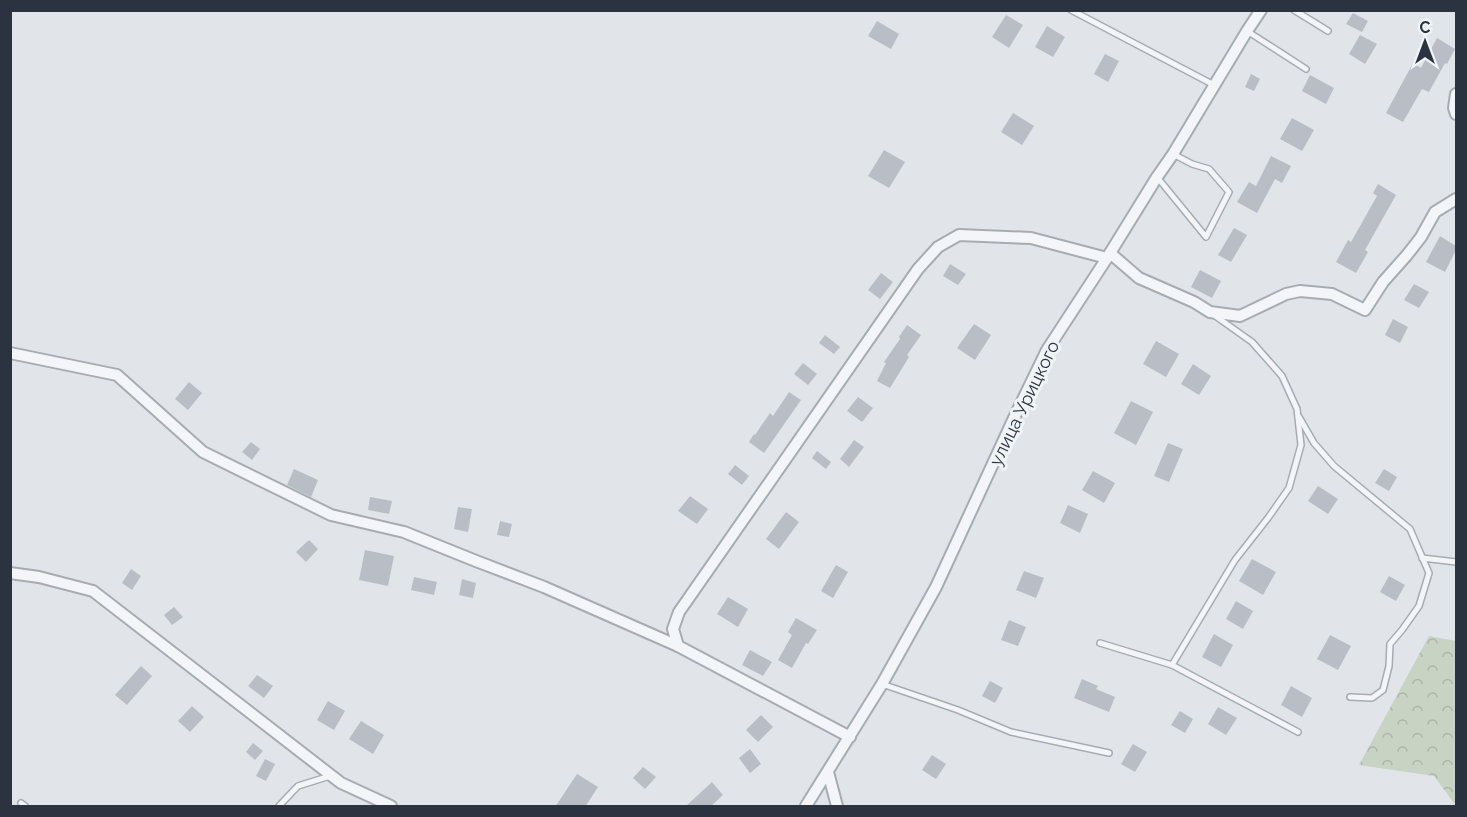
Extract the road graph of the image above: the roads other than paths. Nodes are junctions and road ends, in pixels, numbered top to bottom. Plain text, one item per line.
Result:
1 (1071, 10) edge
2 (1261, 10) edge
3 (1294, 10) edge
4 (1247, 31) junction
5 (1328, 31) dead end
6 (1306, 69) dead end
7 (1214, 85) junction
8 (1456, 94) edge
9 (1456, 114) edge
10 (1173, 154) junction
11 (1157, 177) junction
12 (1456, 199) edge
13 (1109, 256) junction
14 (1210, 312) junction
15 (10, 353) edge
16 (1298, 416) junction
17 (1422, 558) junction
18 (1456, 562) edge
19 (10, 573) edge
20 (1100, 643) dead end
21 (678, 646) junction
22 (1172, 665) junction
23 (882, 684) junction
24 (1350, 697) dead end
25 (1298, 732) dead end
26 (850, 737) junction
27 (1109, 753) dead end
28 (828, 772) junction
29 (332, 776) junction
30 (279, 807) edge
31 (391, 807) edge
32 (806, 807) edge
33 (837, 807) edge

1 - 7 lane
2 - 4 street, улица Урицкого
3 - 5 lane
4 - 6 lane
4 - 7 street, улица Урицкого
7 - 10 street, улица Урицкого
8 - 9 street
10 - 11 street, улица Урицкого
10 - 11 lane
11 - 13 street, улица Урицкого
12 - 14 street
13 - 14 street
13 - 21 street
13 - 23 street, улица Урицкого
14 - 16 lane
15 - 21 street
16 - 17 lane
16 - 22 lane
17 - 18 lane
17 - 24 lane
19 - 29 street
20 - 22 lane
21 - 26 street
22 - 25 lane
23 - 26 street, улица Урицкого
23 - 27 lane
26 - 28 street, улица Урицкого
28 - 32 street, улица Урицкого
28 - 33 street
29 - 30 lane
29 - 31 street

